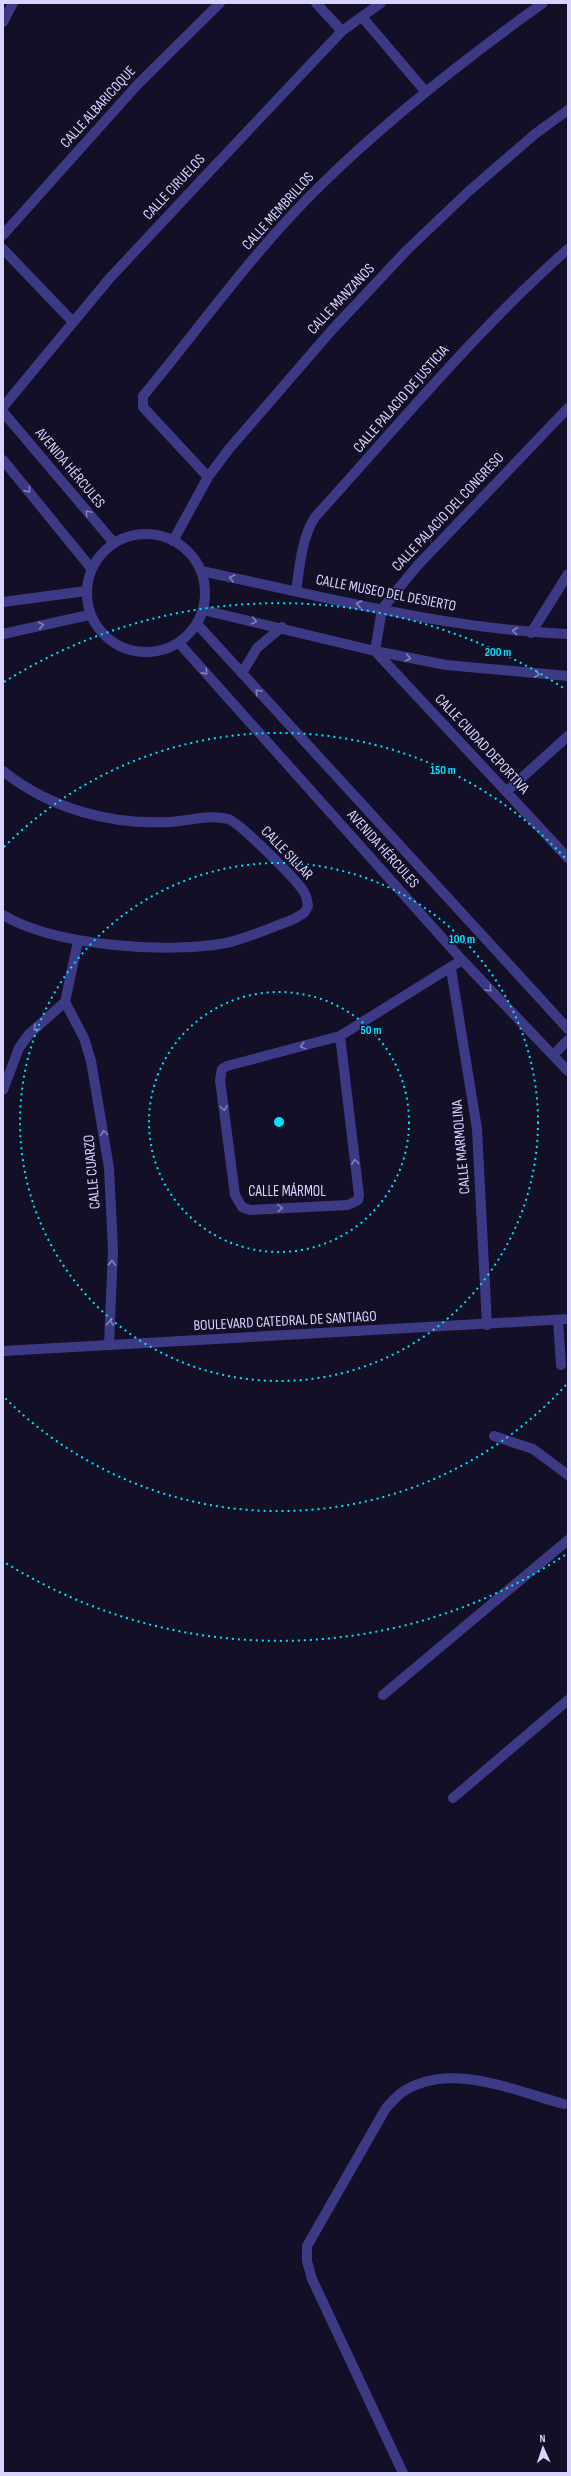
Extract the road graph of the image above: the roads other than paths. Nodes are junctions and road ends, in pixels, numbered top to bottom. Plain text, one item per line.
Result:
1 (13, 3) edge
2 (220, 3) edge
3 (316, 3) edge
4 (381, 3) edge
5 (543, 3) edge
6 (362, 17) junction
7 (3, 22) edge
8 (342, 31) junction
9 (425, 91) junction
10 (568, 110) edge
11 (3, 235) edge
12 (3, 249) edge
13 (568, 249) edge
14 (73, 322) junction
15 (3, 407) edge
16 (568, 408) edge
17 (3, 412) edge
18 (3, 460) edge
19 (208, 477) junction
20 (172, 541) junction
21 (114, 543) junction
22 (92, 568) junction
23 (201, 572) junction
24 (568, 574) edge
25 (86, 591) junction
26 (296, 592) junction
27 (3, 602) edge
28 (382, 609) junction
29 (203, 610) junction
30 (90, 615) junction
31 (197, 624) junction
32 (282, 627) junction
33 (531, 633) junction
34 (3, 634) edge
35 (568, 634) edge
36 (179, 643) junction
37 (375, 651) junction
38 (242, 673) junction
39 (568, 676) edge
40 (568, 736) edge
41 (3, 772) edge
42 (506, 792) junction
43 (568, 858) edge
44 (3, 915) edge
45 (78, 941) junction
46 (462, 960) junction
47 (451, 968) junction
48 (65, 1002) junction
49 (568, 1029) edge
50 (340, 1036) junction
51 (568, 1040) edge
52 (553, 1055) junction
53 (568, 1071) edge
54 (3, 1090) edge
55 (563, 1320) edge
56 (487, 1325) junction
57 (109, 1345) junction
58 (3, 1351) edge
59 (561, 1365) dead end
60 (494, 1436) dead end
61 (568, 1475) edge
62 (568, 1540) edge
63 (383, 1695) dead end
64 (568, 1700) edge
65 (452, 1798) dead end
66 (564, 2104) dead end
67 (403, 2473) edge

1 - 7 street
2 - 11 street, CALLE ALBARICOQUE
3 - 8 street
4 - 6 street, CALLE CIRUELOS
5 - 9 street, CALLE MEMBRILLOS
6 - 8 street, CALLE CIRUELOS
6 - 9 street
8 - 14 street, CALLE CIRUELOS
9 - 19 street, CALLE MEMBRILLOS
10 - 19 street, CALLE MANZANOS
12 - 14 street
13 - 26 street, CALLE PALACIO DE JUSTICIA
14 - 15 street, CALLE CIRUELOS
16 - 28 street, CALLE PALACIO DEL CONGRESO
21 -> 17 street, AVENIDA HÉRCULES
18 -> 22 street
19 - 20 street, CALLE MANZANOS
20 - 21 street
20 - 23 street
21 - 22 street
22 - 25 street
26 -> 23 street, CALLE MUSEO DEL DESIERTO
23 - 29 street
24 - 33 street
25 - 27 street
25 - 30 street
28 -> 26 street, CALLE MUSEO DEL DESIERTO
33 -> 28 street, CALLE MUSEO DEL DESIERTO
28 - 37 street, CALLE PALACIO DEL CONGRESO
29 - 31 street
29 -> 32 street
34 -> 30 street
30 - 36 street
31 - 36 street
31 - 38 street, AVENIDA HÉRCULES
32 - 37 street
32 - 38 street
33 - 35 street, CALLE MUSEO DEL DESIERTO
36 -> 46 street, AVENIDA HÉRCULES
37 -> 39 street
37 - 42 street, CALLE CIUDAD DEPORTIVA
49 -> 38 street, AVENIDA HÉRCULES
40 - 42 street
41 - 45 street, CALLE SILLAR
42 - 43 street, CALLE CIUDAD DEPORTIVA
44 - 45 street, CALLE SILLAR
45 - 48 street
46 - 47 street, CALLE MÁRMOL
46 -> 52 street, AVENIDA HÉRCULES
47 - 50 street, CALLE MÁRMOL
47 - 56 street, CALLE MARMOLINA
48 -> 54 street
57 -> 48 street, CALLE CUARZO
50 -> 50 street, CALLE MÁRMOL
51 - 52 street
52 - 53 street, AVENIDA HÉRCULES
55 - 56 street, BOULEVARD CATEDRAL DE SANTIAGO
55 - 59 street
56 - 57 street, BOULEVARD CATEDRAL DE SANTIAGO
57 - 58 street, BOULEVARD CATEDRAL DE SANTIAGO
60 - 61 street
62 - 63 street
64 - 65 street
66 - 67 street

